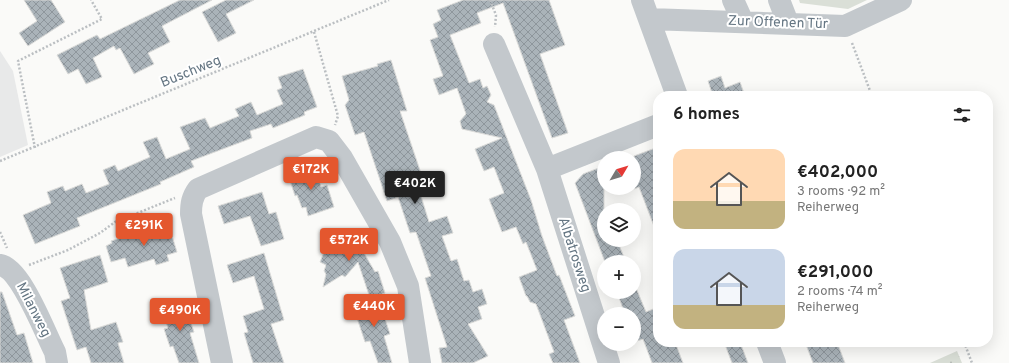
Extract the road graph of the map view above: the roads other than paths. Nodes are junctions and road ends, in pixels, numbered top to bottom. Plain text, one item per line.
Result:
1 (733, 0) edge
2 (779, 0) edge
3 (901, 0) edge
4 (645, 10) edge
5 (743, 22) junction
6 (788, 23) junction
7 (494, 44) road end
8 (675, 91) edge
9 (653, 127) edge
10 (546, 169) junction
11 (6, 269) edge
12 (769, 347) edge
13 (57, 363) edge
14 (222, 363) edge
15 (420, 363) edge
16 (609, 363) edge
17 (775, 363) edge

1 - 5 street
2 - 6 street
3 - 6 street, Zur Offenen Tür
4 - 5 street, Zur Offenen Tür
4 - 8 street
5 - 6 street, Zur Offenen Tür
7 - 10 street, Albatrosweg
9 - 10 street
10 - 16 street, Albatrosweg
11 - 13 street, Milanweg
12 - 17 street
14 - 15 street

